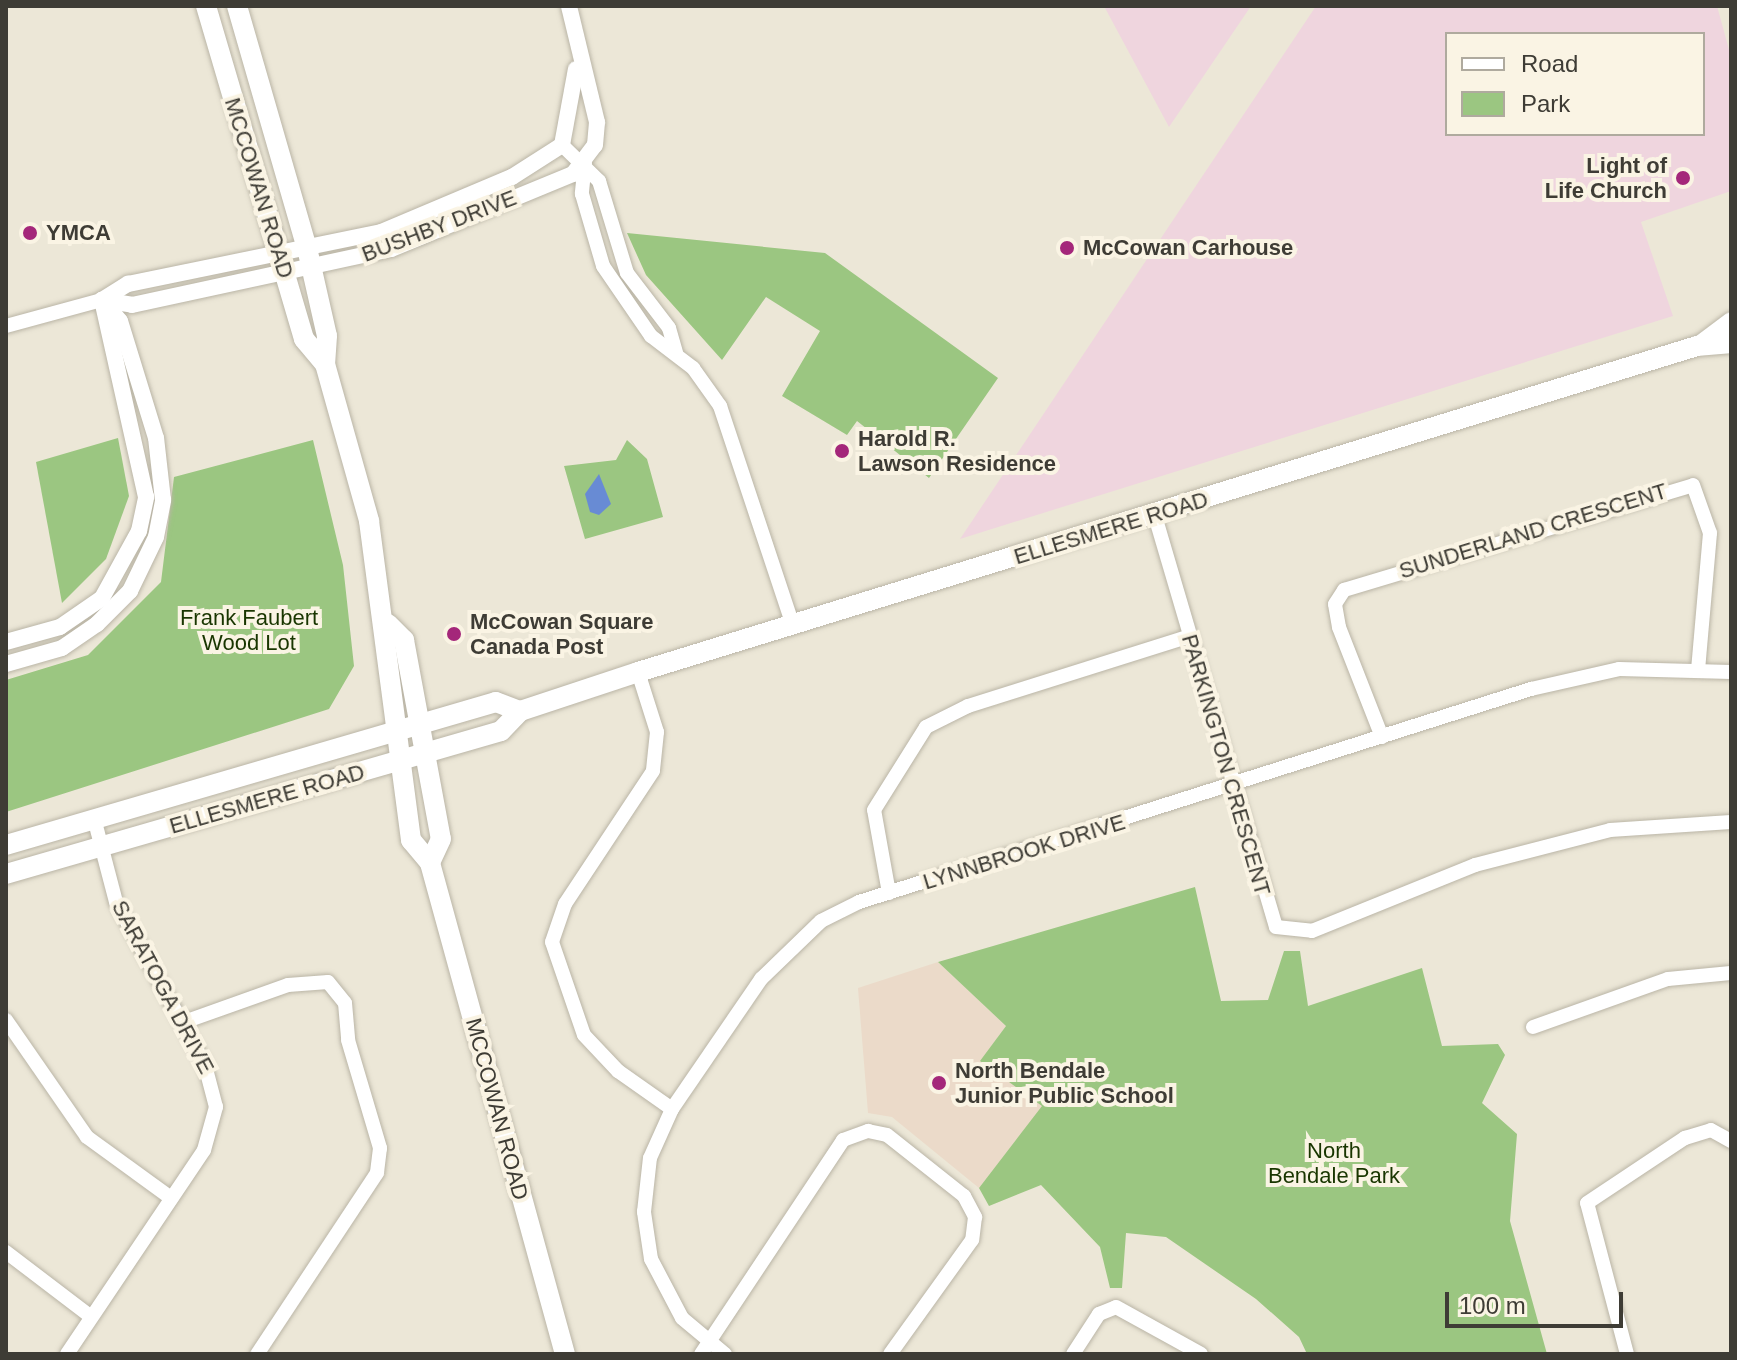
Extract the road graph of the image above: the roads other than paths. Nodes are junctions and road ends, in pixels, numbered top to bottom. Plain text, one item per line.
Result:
1 (206, 6) edge
2 (237, 6) edge
3 (569, 6) edge
4 (577, 63) junction
5 (562, 145) junction
6 (585, 163) junction
7 (503, 181) junction
8 (510, 199) junction
9 (404, 223) junction
10 (413, 240) junction
11 (307, 248) junction
12 (281, 253) junction
13 (312, 270) junction
14 (286, 274) junction
15 (102, 300) junction
16 (1731, 322) edge
17 (6, 326) edge
18 (1731, 343) edge
19 (1701, 345) junction
20 (676, 353) junction
21 (325, 364) junction
22 (1155, 516) junction
23 (388, 624) junction
24 (793, 625) junction
25 (1190, 636) junction
26 (6, 642) edge
27 (6, 664) edge
28 (1698, 670) junction
29 (638, 672) junction
30 (1731, 672) edge
31 (520, 711) junction
32 (417, 725) junction
33 (392, 733) junction
34 (1382, 737) junction
35 (421, 754) junction
36 (397, 762) junction
37 (1234, 788) junction
38 (94, 818) junction
39 (1731, 822) edge
40 (6, 845) edge
41 (100, 847) junction
42 (430, 863) junction
43 (6, 874) edge
44 (889, 893) junction
45 (1731, 973) edge
46 (6, 1020) edge
47 (184, 1022) junction
48 (1533, 1027) dead end
49 (672, 1109) junction
50 (1731, 1141) edge
51 (171, 1198) junction
52 (6, 1252) edge
53 (90, 1316) junction
54 (705, 1348) edge
55 (67, 1354) edge
56 (257, 1354) edge
57 (562, 1354) edge
58 (725, 1354) edge
59 (890, 1354) edge
60 (1073, 1354) edge
61 (1201, 1354) edge
62 (1627, 1354) edge

1 - 12 main road, MCCOWAN ROAD
2 - 11 main road, MCCOWAN ROAD
3 - 4 street
4 - 5 street
4 - 6 street
5 - 6 street
5 - 7 street, BUSHBY DRIVE
6 - 8 street, BUSHBY DRIVE
6 - 20 street
6 - 20 street
7 - 8 street
7 - 9 street, BUSHBY DRIVE
8 - 10 street, BUSHBY DRIVE
9 - 10 street
9 - 11 street, BUSHBY DRIVE
10 - 13 street, BUSHBY DRIVE
11 - 12 street, BUSHBY DRIVE
11 - 13 main road, MCCOWAN ROAD
12 - 14 main road, MCCOWAN ROAD
12 - 15 street, BUSHBY DRIVE
13 - 14 street, BUSHBY DRIVE
13 - 21 main road, MCCOWAN ROAD
14 - 15 street, BUSHBY DRIVE
14 - 21 main road, MCCOWAN ROAD
15 - 17 street
15 - 26 street
15 - 27 street
16 - 19 main road, ELLESMERE ROAD
18 - 19 main road, ELLESMERE ROAD
19 - 22 main road, ELLESMERE ROAD
20 - 24 street
21 - 23 main road, MCCOWAN ROAD
22 - 24 main road, ELLESMERE ROAD
22 - 25 street, PARKINGTON CRESCENT
23 - 32 main road, MCCOWAN ROAD
23 - 33 main road, MCCOWAN ROAD
24 - 29 main road, ELLESMERE ROAD
25 - 37 street, PARKINGTON CRESCENT
25 - 44 street
28 - 30 street, LYNNBROOK DRIVE
28 - 34 street, LYNNBROOK DRIVE
28 - 34 street, SUNDERLAND CRESCENT
29 - 31 main road, ELLESMERE ROAD
29 - 49 street
31 - 32 main road, ELLESMERE ROAD
31 - 35 main road, ELLESMERE ROAD
32 - 33 main road, ELLESMERE ROAD
32 - 35 main road, MCCOWAN ROAD
33 - 36 main road, MCCOWAN ROAD
33 - 38 main road, ELLESMERE ROAD
34 - 37 street, LYNNBROOK DRIVE
35 - 36 main road, ELLESMERE ROAD
35 - 42 main road, MCCOWAN ROAD
36 - 41 main road, ELLESMERE ROAD
36 - 42 main road, MCCOWAN ROAD
37 - 39 street, PARKINGTON CRESCENT
37 - 44 street, LYNNBROOK DRIVE
38 - 40 main road, ELLESMERE ROAD
38 - 41 street, SARATOGA DRIVE
41 - 43 main road, ELLESMERE ROAD
41 - 47 street, SARATOGA DRIVE
42 - 57 main road, MCCOWAN ROAD
44 - 49 street, LYNNBROOK DRIVE
45 - 48 street
46 - 51 street
47 - 51 street, SARATOGA DRIVE
47 - 56 street
49 - 54 street, LYNNBROOK DRIVE
50 - 62 street
51 - 53 street, SARATOGA DRIVE
52 - 53 street
53 - 55 street, SARATOGA DRIVE
54 - 58 street, LYNNBROOK DRIVE
54 - 59 street
60 - 61 street

